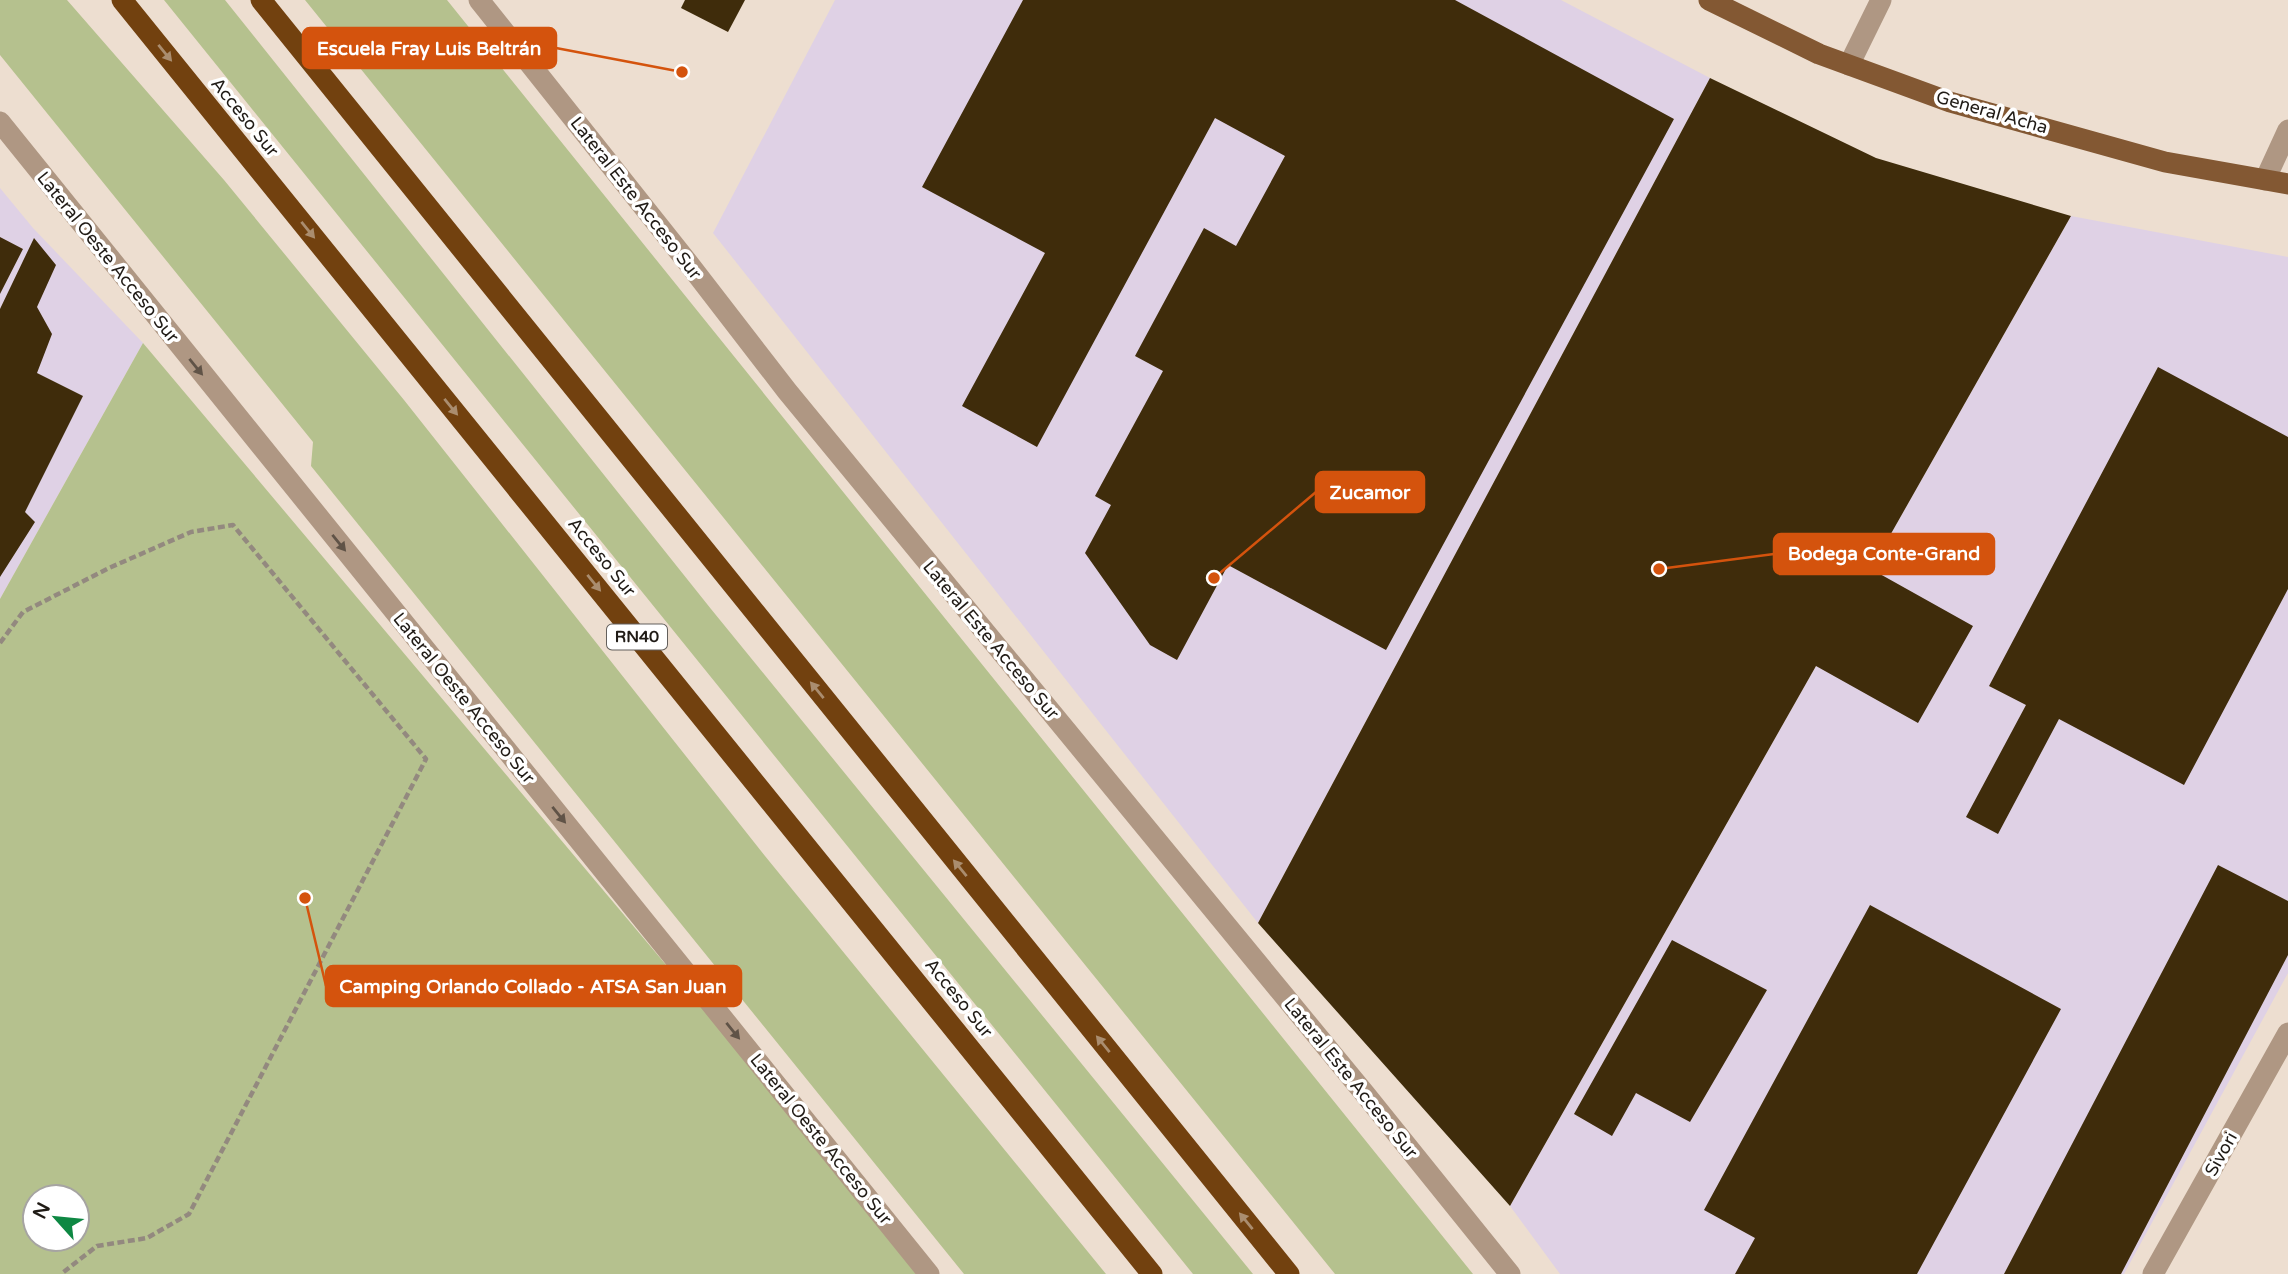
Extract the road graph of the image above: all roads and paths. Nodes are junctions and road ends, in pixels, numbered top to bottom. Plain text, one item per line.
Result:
1 (122, 0) edge
2 (261, 0) edge
3 (479, 0) edge
4 (1709, 0) edge
5 (1881, 0) edge
6 (1849, 65) junction
7 (0, 122) edge
8 (2288, 130) edge
9 (2265, 180) junction
10 (2288, 184) edge
11 (0, 643) edge
12 (2288, 1033) edge
13 (61, 1274) edge
14 (929, 1274) edge
15 (1152, 1274) edge
16 (1289, 1274) edge
17 (1510, 1274) edge
18 (2153, 1274) edge

1 -> 15 highway, Acceso Sur / RN40
16 -> 2 highway
3 - 17 street, Lateral Este Acceso Sur
4 - 6 main road, General Acha
5 - 6 street
6 - 9 main road, General Acha
7 -> 14 street, Lateral Oeste Acceso Sur
8 - 9 street
9 - 10 main road, General Acha
11 - 13 path
12 - 18 street, Sivori

